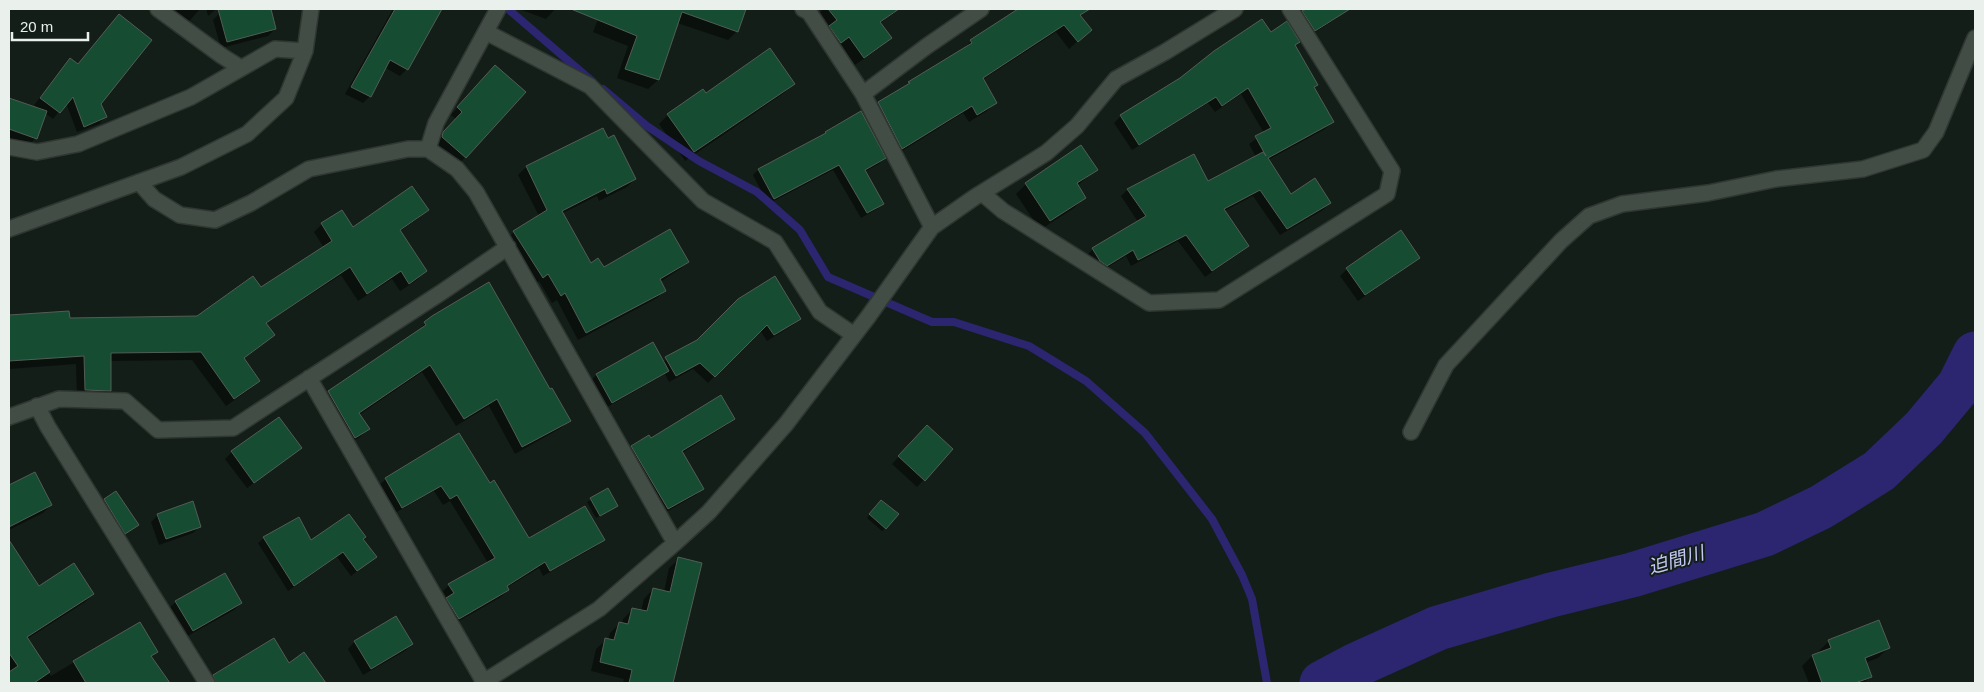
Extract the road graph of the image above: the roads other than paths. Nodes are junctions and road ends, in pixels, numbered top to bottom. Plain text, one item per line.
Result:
1 (158, 9) edge
2 (311, 9) edge
3 (498, 9) edge
4 (803, 9) edge
5 (981, 9) edge
6 (1235, 9) edge
7 (1290, 9) edge
8 (1211, 15) edge
9 (486, 32) junction
10 (1975, 38) edge
11 (305, 51) junction
12 (242, 68) junction
13 (863, 94) junction
14 (9, 148) edge
15 (428, 149) junction
16 (139, 182) junction
17 (982, 193) junction
18 (932, 227) junction
19 (9, 229) edge
20 (508, 247) junction
21 (854, 335) junction
22 (309, 378) junction
23 (37, 406) junction
24 (9, 416) edge
25 (1411, 432) dead end
26 (675, 543) junction
27 (207, 683) edge
28 (483, 683) edge

1 - 12 street
2 - 11 street
3 - 9 street
4 - 13 street
5 - 13 street
6 - 8 street
7 - 17 street
8 - 17 street
9 - 15 street
9 - 21 street
10 - 25 street
11 - 12 street
11 - 16 street
12 - 14 street
13 - 18 street
15 - 16 street
15 - 20 street
16 - 19 street
17 - 18 street
18 - 21 street
20 - 22 street
20 - 26 street
21 - 26 street
22 - 23 street
22 - 28 street
23 - 24 street
23 - 27 street
26 - 28 street

